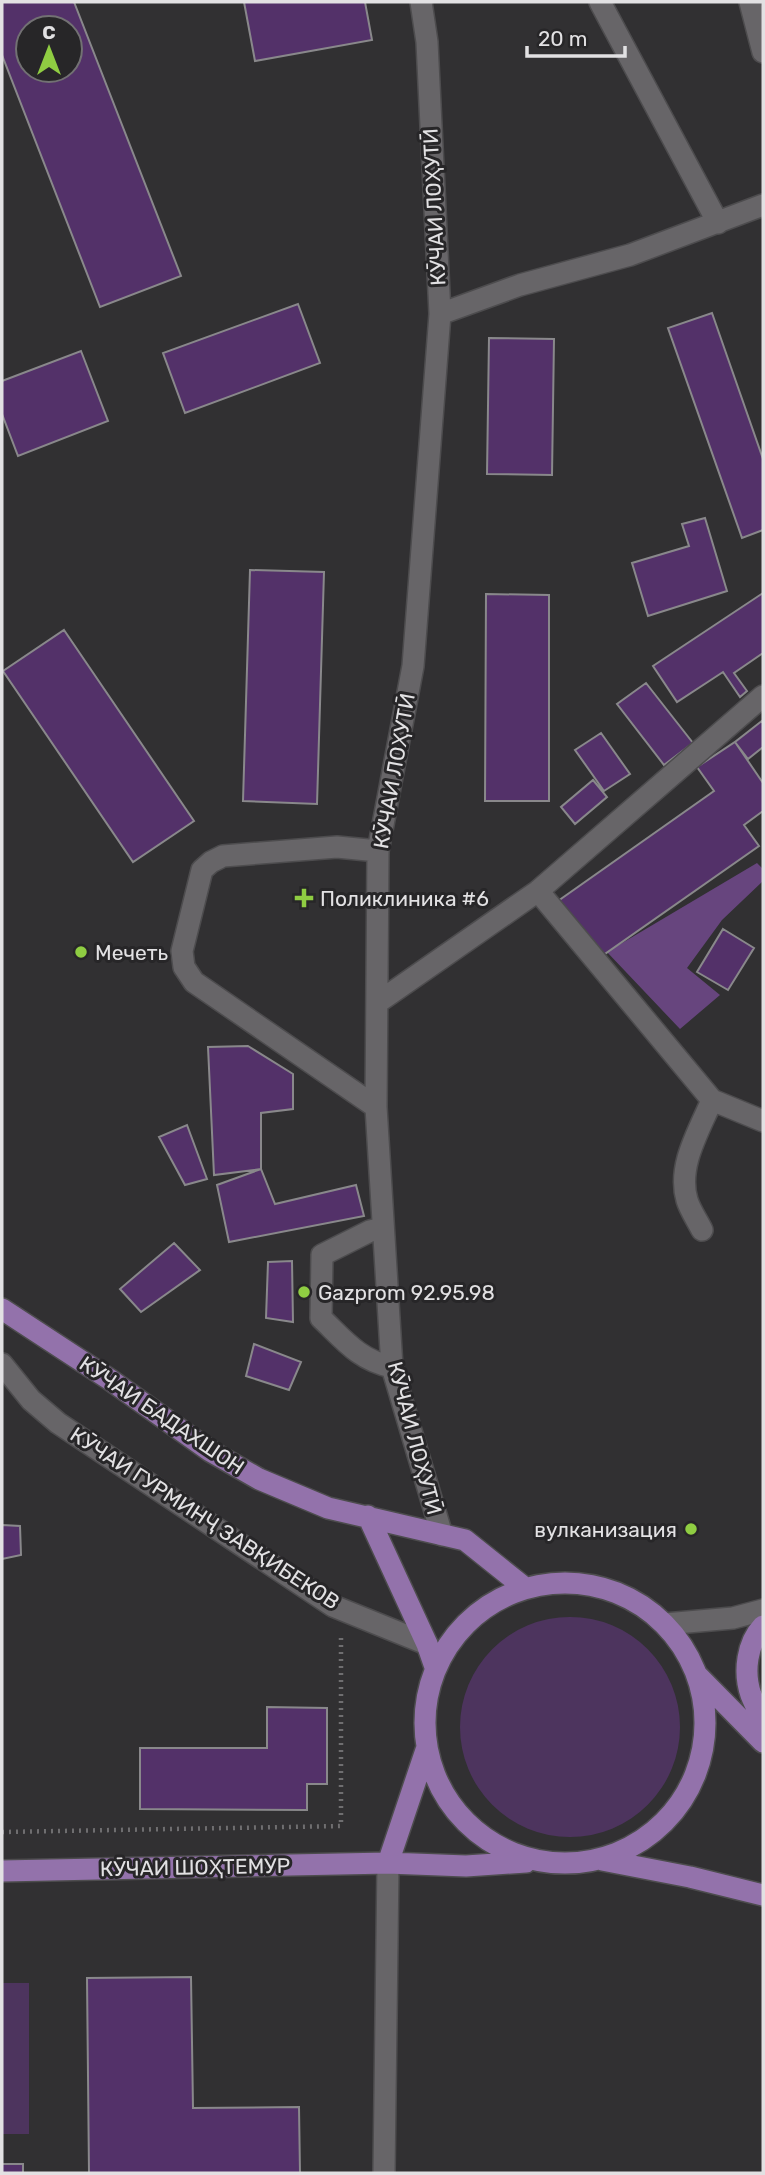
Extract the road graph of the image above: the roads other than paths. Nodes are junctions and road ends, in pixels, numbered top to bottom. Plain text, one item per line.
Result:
1 (421, 2) edge
2 (600, 2) edge
3 (750, 2) edge
4 (763, 52) edge
5 (763, 205) edge
6 (718, 223) junction
7 (440, 314) junction
8 (763, 696) edge
9 (378, 851) junction
10 (538, 891) junction
11 (377, 1003) junction
12 (712, 1100) junction
13 (376, 1107) junction
14 (763, 1121) edge
15 (383, 1228) junction
16 (702, 1230) dead end
17 (2, 1309) edge
18 (2, 1364) edge
19 (392, 1367) junction
20 (368, 1516) junction
21 (442, 1535) junction
22 (525, 1588) junction
23 (763, 1610) edge
24 (665, 1624) junction
25 (763, 1626) edge
26 (427, 1644) junction
27 (435, 1667) junction
28 (698, 1676) junction
29 (763, 1720) edge
30 (763, 1742) edge
31 (426, 1750) junction
32 (602, 1860) junction
33 (536, 1861) junction
34 (388, 1863) junction
35 (2, 1871) edge
36 (763, 1895) edge
37 (383, 2173) edge

1 - 7 street, КӮЧАИ ЛОҲУТӢ
2 - 6 street
3 - 4 street
5 - 6 street
6 - 7 street
7 - 9 street, КӮЧАИ ЛОҲУТӢ
8 - 10 street
9 - 11 street, КӮЧАИ ЛОҲУТӢ
9 - 13 street
10 - 11 street
10 - 12 street
11 - 13 street, КӮЧАИ ЛОҲУТӢ
12 - 14 street
12 - 16 street
13 - 15 street, КӮЧАИ ЛОҲУТӢ
15 - 19 street, КӮЧАИ ЛОҲУТӢ
15 - 19 street
17 - 20 main road, КӮЧАИ БАДАХШОН
18 - 26 street, КӮЧАИ ГУРМИНҶ ЗАВҚИБЕКОВ
19 - 21 street, КӮЧАИ ЛОҲУТӢ
20 - 21 main road
20 - 26 main road
21 - 22 main road
22 - 24 main road
22 - 27 main road
23 - 24 street
24 - 28 main road
25 - 29 main road
26 - 27 main road
27 - 31 main road
28 - 30 main road
28 - 32 main road
31 - 33 main road
31 - 34 main road
32 - 33 main road, КӮЧАИ ШОҲТЕМУР
32 - 36 main road
33 - 34 main road, КӮЧАИ ШОҲТЕМУР
34 - 35 main road, КӮЧАИ ШОҲТЕМУР
34 - 37 street

